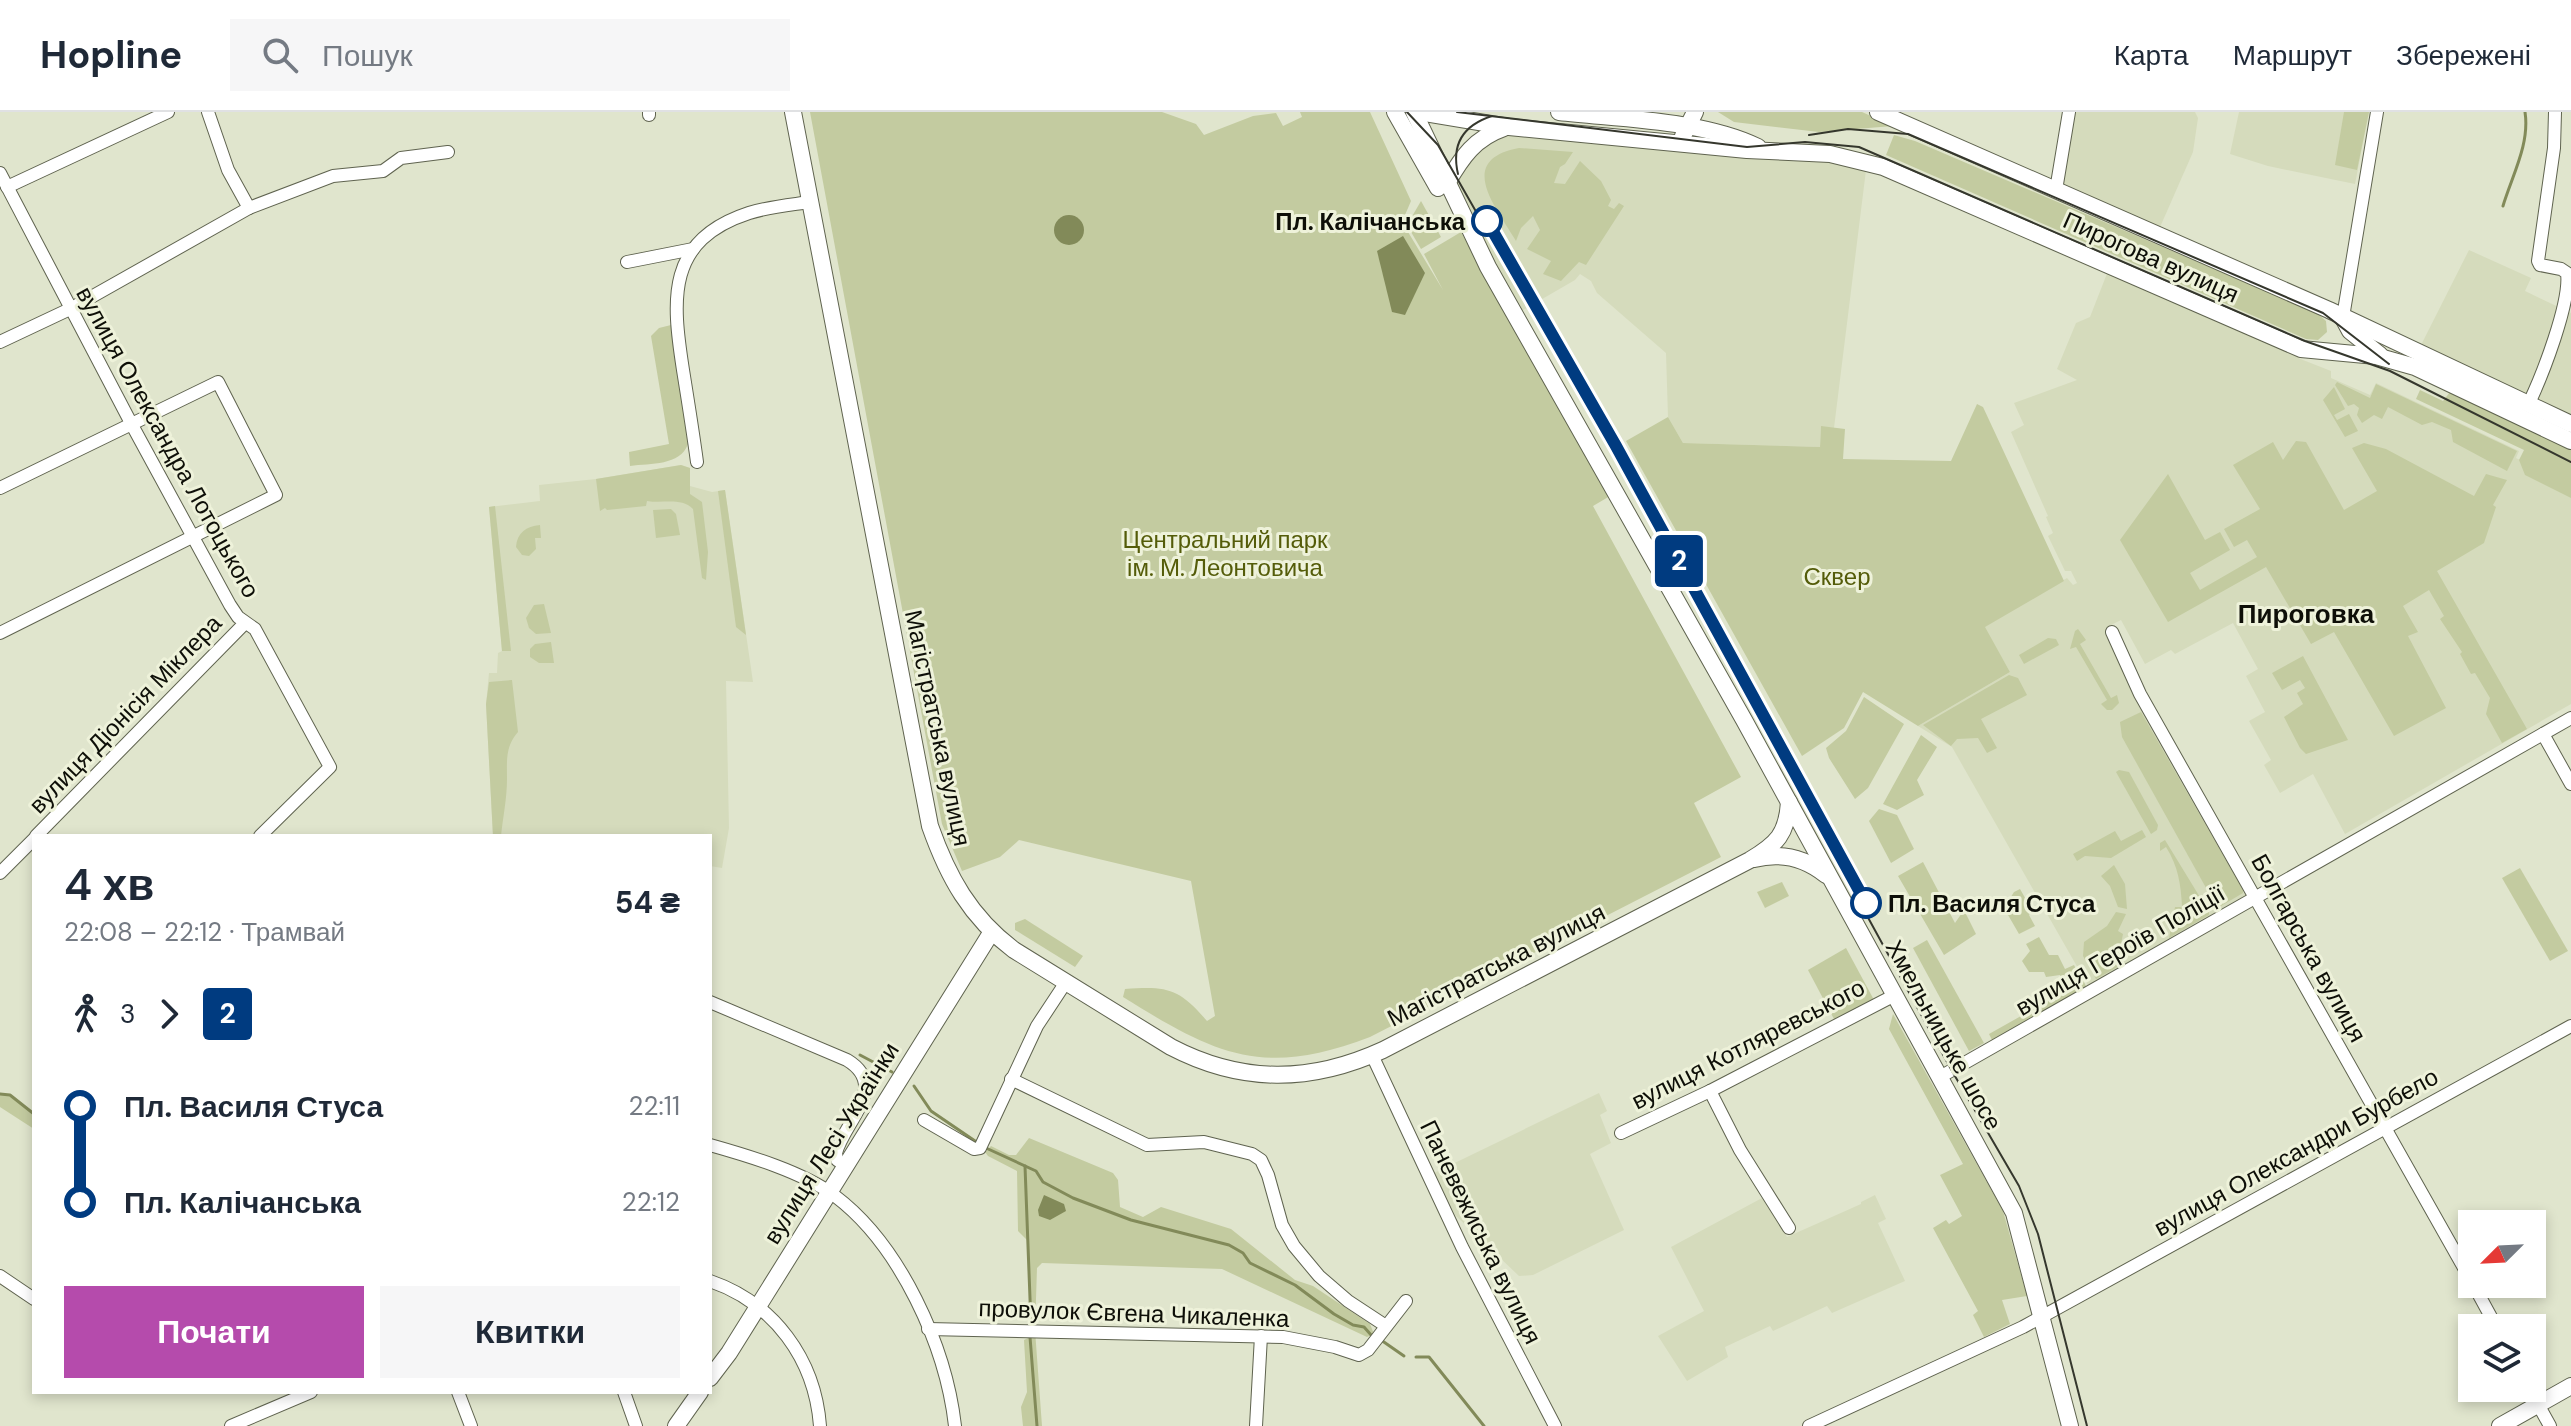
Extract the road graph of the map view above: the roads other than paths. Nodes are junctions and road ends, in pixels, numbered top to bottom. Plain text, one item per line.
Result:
1 (168, 112) edge
2 (208, 112) edge
3 (793, 112) edge
4 (1395, 112) edge
5 (1559, 112) edge
6 (1668, 112) edge
7 (1878, 112) edge
8 (2069, 112) edge
9 (2377, 112) edge
10 (2555, 112) edge
11 (1417, 113) edge
12 (1690, 116) edge
13 (1910, 119) edge
14 (1650, 122) junction
15 (1509, 127) junction
16 (1410, 139) junction
17 (1706, 139) junction
18 (1676, 143) junction
19 (448, 152) dead end
20 (0, 173) edge
21 (1447, 183) junction
22 (7, 187) junction
23 (2056, 190) junction
24 (810, 202) junction
25 (249, 208) junction
26 (693, 249) junction
27 (627, 262) dead end
28 (1488, 267) junction
29 (70, 309) junction
30 (2568, 311) edge
31 (2343, 317) junction
32 (0, 342) edge
33 (2327, 351) junction
34 (2388, 360) junction
35 (2418, 360) junction
36 (2529, 403) junction
37 (2571, 424) edge
38 (132, 425) junction
39 (2571, 441) edge
40 (697, 462) dead end
41 (0, 488) edge
42 (195, 537) junction
43 (245, 623) junction
44 (2112, 632) dead end
45 (0, 633) edge
46 (2571, 718) edge
47 (2543, 734) junction
48 (2571, 784) edge
49 (1789, 802) junction
50 (38, 834) edge
51 (262, 834) edge
52 (32, 840) edge
53 (1750, 860) junction
54 (0, 873) edge
55 (1833, 882) junction
56 (2256, 898) junction
57 (991, 933) junction
58 (1066, 982) junction
59 (1895, 995) junction
60 (712, 1003) edge
61 (2571, 1026) edge
62 (1372, 1055) junction
63 (1940, 1077) junction
64 (1011, 1079) junction
65 (1710, 1091) junction
66 (924, 1120) dead end
67 (2384, 1128) junction
68 (1621, 1133) dead end
69 (712, 1146) edge
70 (845, 1165) junction
71 (828, 1192) junction
72 (1789, 1228) dead end
73 (2458, 1258) edge
74 (0, 1276) edge
75 (712, 1282) edge
76 (32, 1298) edge
77 (1406, 1301) dead end
78 (758, 1305) junction
79 (2041, 1317) junction
80 (1386, 1326) junction
81 (928, 1329) junction
82 (1261, 1336) junction
83 (712, 1375) edge
84 (2571, 1386) edge
85 (306, 1394) edge
86 (459, 1394) edge
87 (625, 1394) edge
88 (699, 1394) edge
89 (2538, 1404) junction
90 (1811, 1425) edge
91 (231, 1426) edge
92 (471, 1426) edge
93 (636, 1426) edge
94 (676, 1426) edge
95 (820, 1426) edge
96 (955, 1426) edge
97 (1256, 1426) edge
98 (1555, 1426) edge
99 (2070, 1426) edge
100 (2500, 1426) edge
101 (2550, 1426) edge

1 - 22 street
2 - 25 street
3 - 24 main road, Магістратська вулиця
4 - 16 main road
5 - 14 main road
6 - 14 main road
7 - 13 main road, Пирогова вулиця
8 - 23 street
9 - 31 street
10 - 30 street
11 - 15 main road, Пирогова вулиця
11 - 16 main road
11 - 21 main road, Хмельницьке шосе
12 - 14 main road
12 - 17 main road
12 - 18 main road
13 - 23 main road, Пирогова вулиця
15 - 18 main road, Пирогова вулиця
15 - 21 main road
16 - 28 main road
17 - 18 main road, Пирогова вулиця
17 - 33 main road, Пирогова вулиця
19 - 25 street
20 - 22 street, вулиця Олександра Лотоцького
21 - 28 main road, Хмельницьке шосе
22 - 29 street, вулиця Олександра Лотоцького
23 - 31 main road, Пирогова вулиця
24 - 26 street
24 - 57 main road, Магістратська вулиця
25 - 29 street
26 - 27 street
26 - 40 street
28 - 49 main road, Хмельницьке шосе
29 - 32 street
29 - 38 street, вулиця Олександра Лотоцького
30 - 36 street
31 - 33 main road
31 - 34 main road
31 - 35 main road, Пирогова вулиця
33 - 34 main road, Пирогова вулиця
34 - 35 main road, Пирогова вулиця
35 - 36 main road, Пирогова вулиця
35 - 39 main road, Пирогова вулиця
36 - 37 main road, Пирогова вулиця
38 - 41 street
38 - 42 street, вулиця Олександра Лотоцького
38 - 42 street
42 - 43 street, вулиця Олександра Лотоцького
42 - 45 street
43 - 50 street, вулиця Діонісія Міклера
43 - 51 street, вулиця Олександра Лотоцького
44 - 56 street, Болгарська вулиця
46 - 47 street, вулиця Героїв Поліції
47 - 48 street
47 - 56 street, вулиця Героїв Поліції
49 - 53 main road
49 - 55 main road, Хмельницьке шосе
52 - 54 street, вулиця Діонісія Міклера
53 - 55 main road
53 - 62 main road, Магістратська вулиця
55 - 59 main road, Хмельницьке шосе
56 - 63 street, вулиця Героїв Поліції
56 - 67 street, Болгарська вулиця
57 - 58 main road, Магістратська вулиця
57 - 70 main road, вулиця Лесі Українки
58 - 62 main road, Магістратська вулиця
58 - 64 street
59 - 63 main road, Хмельницьке шосе
59 - 65 street, вулиця Котляревського
60 - 70 street
61 - 67 street, вулиця Олександри Бурбело
62 - 98 street, Паневежиська вулиця
63 - 79 main road, Хмельницьке шосе
64 - 66 street
64 - 80 street
65 - 68 street, вулиця Котляревського
65 - 72 street
67 - 73 street, Болгарська вулиця
67 - 79 street, вулиця Олександри Бурбело
69 - 71 street
70 - 71 main road, вулиця Лесі Українки
71 - 78 main road, вулиця Лесі Українки
71 - 81 street
74 - 76 street
75 - 78 street
77 - 80 street, провулок Євгена Чикаленка
78 - 83 main road, вулиця Лесі Українки
78 - 95 street
79 - 90 street, вулиця Олександри Бурбело
79 - 99 main road, Хмельницьке шосе
80 - 82 street, провулок Євгена Чикаленка
81 - 82 street, провулок Євгена Чикаленка
81 - 96 street
82 - 97 street
84 - 89 main road
85 - 91 street
86 - 92 street
87 - 93 street
88 - 94 main road
89 - 100 main road
89 - 101 street

